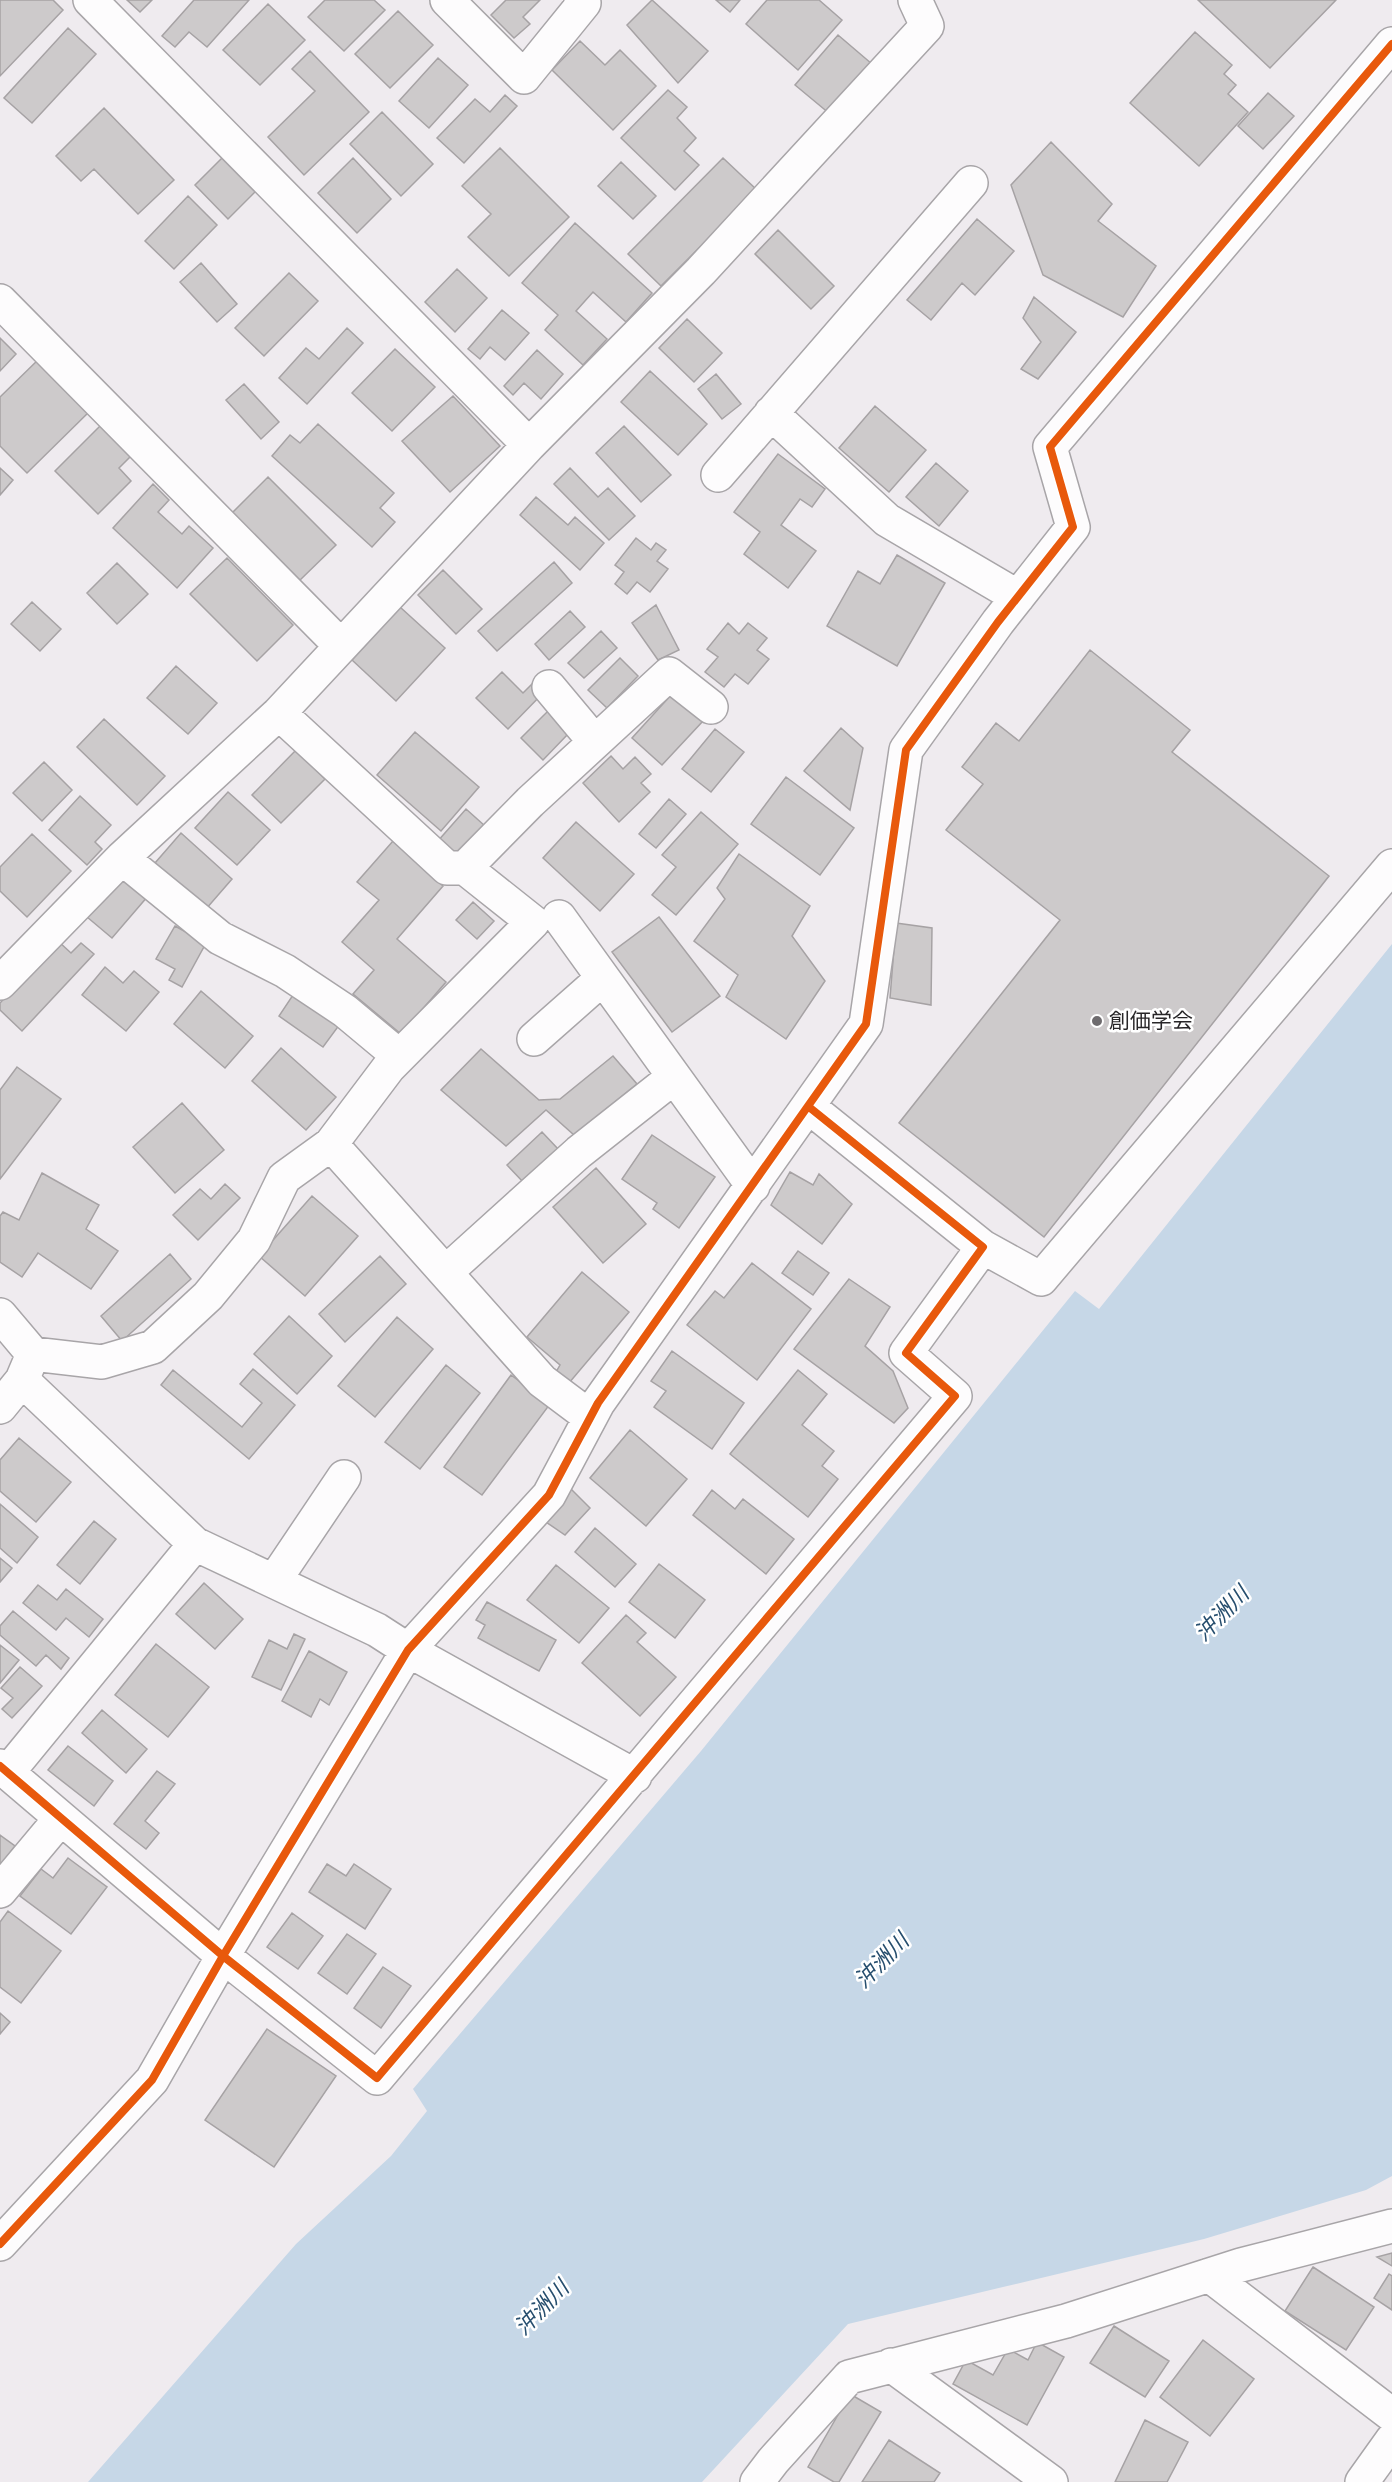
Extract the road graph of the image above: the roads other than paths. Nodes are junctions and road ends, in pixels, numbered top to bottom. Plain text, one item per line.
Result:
1 (90, 0) edge
2 (447, 0) edge
3 (581, 0) edge
4 (915, 0) edge
5 (1392, 44) edge
6 (970, 183) dead end
7 (0, 301) edge
8 (771, 412) junction
9 (529, 445) junction
10 (718, 475) dead end
11 (1018, 597) junction
12 (341, 646) junction
13 (549, 687) dead end
14 (711, 707) dead end
15 (279, 713) junction
16 (595, 742) junction
17 (122, 858) junction
18 (1392, 866) edge
19 (465, 868) junction
20 (559, 917) dead end
21 (603, 978) junction
22 (0, 982) edge
23 (534, 1040) dead end
24 (399, 1056) junction
25 (674, 1077) junction
26 (808, 1107) junction
27 (331, 1144) junction
28 (753, 1186) junction
29 (983, 1247) junction
30 (446, 1272) junction
31 (0, 1315) edge
32 (28, 1367) junction
33 (0, 1407) edge
34 (590, 1417) junction
35 (344, 1477) dead end
36 (195, 1544) junction
37 (274, 1581) junction
38 (408, 1650) junction
39 (4, 1769) edge
40 (634, 1776) junction
41 (61, 1818) junction
42 (0, 1891) edge
43 (223, 1956) junction
44 (1392, 2226) edge
45 (0, 2244) edge
46 (1209, 2275) junction
47 (891, 2365) junction
48 (1392, 2415) edge
49 (1392, 2440) edge
50 (757, 2482) edge
51 (1051, 2482) edge
52 (1362, 2482) edge

1 - 9 street
2 - 3 street
4 - 9 street
5 - 11 street
6 - 8 street
7 - 12 street
8 - 10 street
8 - 11 street
9 - 12 street
11 - 26 street
12 - 15 street
13 - 16 street
14 - 16 street
15 - 17 street
15 - 19 street
16 - 19 street
17 - 22 street
17 - 24 street
18 - 29 street
19 - 24 street
20 - 21 street
21 - 23 street
21 - 25 street
24 - 27 street
25 - 28 street
25 - 30 street
26 - 28 street
26 - 29 street
27 - 30 street
27 - 32 street
28 - 34 street
29 - 40 street
30 - 34 street
31 - 32 street
32 - 33 street
32 - 36 street
34 - 38 street
35 - 37 street
36 - 37 street
36 - 39 street
37 - 38 street
38 - 40 street
38 - 43 street
39 - 41 street
40 - 43 street
41 - 42 street
41 - 43 street
43 - 45 street
44 - 46 street
46 - 47 street
46 - 48 street
47 - 50 street
47 - 51 street
49 - 52 street

